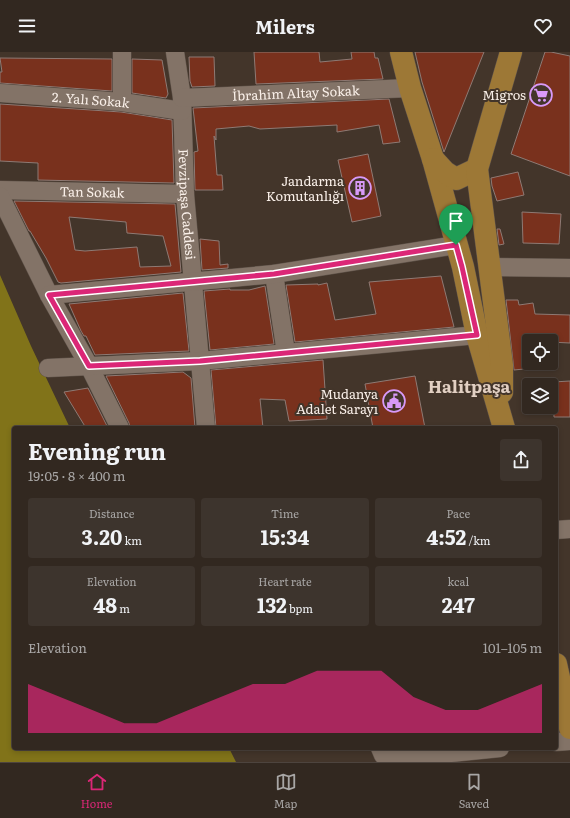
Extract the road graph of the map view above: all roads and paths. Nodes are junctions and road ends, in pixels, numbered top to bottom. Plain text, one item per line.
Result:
1 (122, 52) edge
2 (176, 52) edge
3 (401, 52) edge
4 (511, 52) edge
5 (410, 88) junction
6 (0, 93) edge
7 (122, 102) junction
8 (182, 105) junction
9 (432, 159) junction
10 (476, 169) junction
11 (0, 190) edge
12 (185, 194) junction
13 (0, 196) edge
14 (456, 245) junction
15 (489, 267) junction
16 (570, 268) edge
17 (274, 274) junction
18 (194, 281) junction
19 (49, 295) junction
20 (477, 335) junction
21 (286, 353) junction
22 (200, 361) junction
23 (89, 366) junction
24 (48, 368) dead end
25 (503, 424) edge
26 (119, 426) edge
27 (206, 426) edge
28 (570, 529) edge
29 (558, 530) edge
30 (558, 673) edge
31 (570, 728) edge
32 (570, 741) edge
33 (558, 742) edge
34 (381, 750) edge
35 (481, 750) edge

1 - 7 street
2 - 8 street, Fevzipaşa Caddesi
3 - 5 main road
4 - 10 main road
5 - 8 street, İbrahim Altay Sokak
5 - 9 main road
6 - 7 street, 2. Yalı Sokak
7 - 8 street, 2. Yalı Sokak
8 - 12 street, Fevzipaşa Caddesi
9 - 10 main road
9 - 14 main road
10 - 15 main road
11 - 12 street, Tan Sokak
12 - 18 street, Fevzipaşa Caddesi
13 - 19 street
14 - 17 street
14 - 20 main road
15 - 16 street
15 - 25 main road
17 - 18 street
17 - 21 street
18 - 19 street
18 - 22 street, Fevzipaşa Caddesi
19 - 23 street
20 - 21 street
20 - 25 main road
21 - 22 street
22 - 23 street
22 - 27 street, Fevzipaşa Caddesi
23 - 24 street
23 - 26 street
28 - 29 street
30 - 31 main road
32 - 33 street
34 - 35 street

